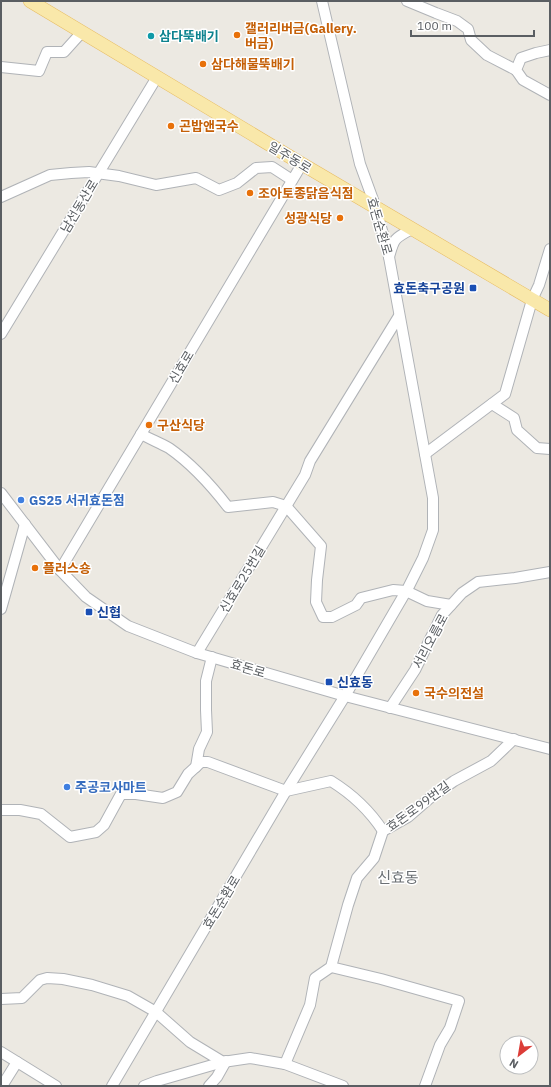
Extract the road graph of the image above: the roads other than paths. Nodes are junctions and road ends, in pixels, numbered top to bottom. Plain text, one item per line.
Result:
1 (30, 1) edge
2 (322, 1) edge
3 (407, 1) edge
4 (82, 32) junction
5 (550, 50) edge
6 (1, 67) edge
7 (516, 70) junction
8 (157, 77) junction
9 (550, 95) edge
10 (302, 164) junction
11 (99, 174) junction
12 (292, 180) junction
13 (1, 197) edge
14 (376, 208) junction
15 (412, 229) junction
16 (550, 250) edge
17 (389, 257) junction
18 (532, 300) junction
19 (550, 310) edge
20 (399, 316) junction
21 (1, 334) edge
22 (492, 404) junction
23 (141, 434) junction
24 (550, 449) edge
25 (425, 454) junction
26 (1, 493) edge
27 (286, 506) junction
28 (25, 524) junction
29 (60, 570) junction
30 (550, 572) edge
31 (5, 580) edge
32 (406, 591) junction
33 (451, 605) junction
34 (1, 609) edge
35 (197, 653) junction
36 (212, 657) junction
37 (345, 696) junction
38 (390, 708) junction
39 (514, 739) junction
40 (550, 749) edge
41 (196, 767) junction
42 (286, 792) junction
43 (1, 810) edge
44 (383, 831) junction
45 (331, 966) junction
46 (1, 999) edge
47 (156, 1012) junction
48 (1, 1052) edge
49 (17, 1062) junction
50 (224, 1062) junction
51 (285, 1064) junction
52 (2, 1086) edge
53 (56, 1086) edge
54 (112, 1086) edge
55 (144, 1086) edge
56 (209, 1086) edge
57 (343, 1086) edge
58 (425, 1086) edge

1 - 4 main road, 일주동로
2 - 14 street, 효돈순환로
3 - 7 street
4 - 6 street
4 - 8 main road, 일주동로
5 - 7 street
7 - 9 street
8 - 10 main road, 일주동로
8 - 11 street, 남선동산로
10 - 12 street, 신효로
10 - 14 main road, 일주동로
11 - 12 street
11 - 13 street
11 - 21 street, 남선동산로
12 - 23 street, 신효로
14 - 15 main road, 일주동로
14 - 17 street, 효돈순환로
15 - 17 street
15 - 18 main road, 일주동로
16 - 18 street
17 - 20 street, 효돈순환로
18 - 19 main road, 일주동로
18 - 22 street
20 - 25 street, 효돈순환로
20 - 27 street, 신효로25번길
22 - 24 street
22 - 25 street
23 - 27 street
23 - 29 street, 신효로
25 - 32 street, 효돈순환로
26 - 28 street, 효돈로
27 - 32 street
27 - 35 street, 신효로25번길
28 - 29 street, 효돈로
28 - 31 street
29 - 35 street, 효돈로
30 - 33 street, 서리오름로
31 - 34 street
32 - 33 street
32 - 37 street, 효돈순환로
33 - 38 street, 서리오름로
35 - 36 street, 효돈로
36 - 37 street, 효돈로
36 - 41 street
37 - 38 street, 효돈로
37 - 42 street, 효돈순환로
38 - 39 street, 효돈로
39 - 40 street, 효돈로
39 - 44 street, 효돈로99번길
41 - 42 street
41 - 43 street
42 - 44 street
42 - 47 street, 효돈순환로
44 - 45 street, 효돈로99번길
45 - 51 street
45 - 58 street
46 - 47 street
47 - 50 street
47 - 54 street, 효돈순환로
48 - 49 street
49 - 52 street
49 - 53 street
50 - 51 street
50 - 55 street
50 - 56 street
51 - 57 street

